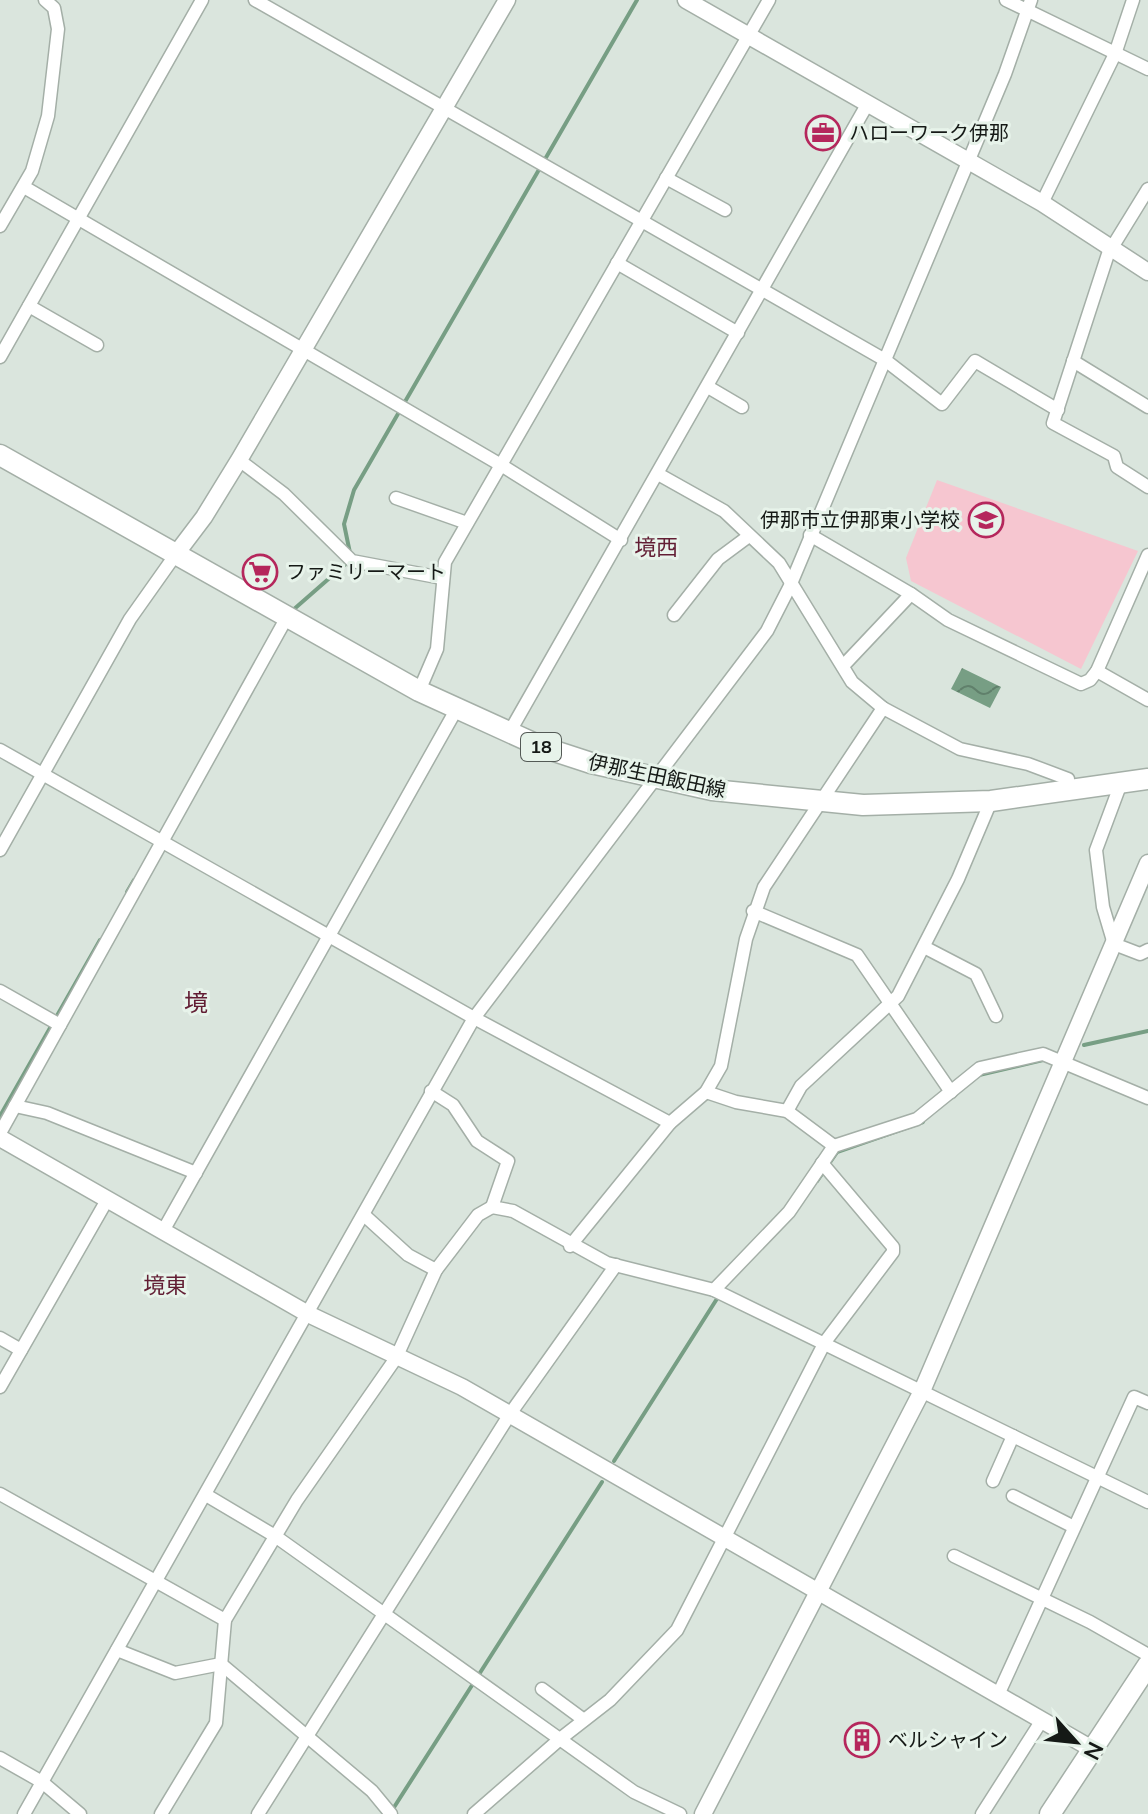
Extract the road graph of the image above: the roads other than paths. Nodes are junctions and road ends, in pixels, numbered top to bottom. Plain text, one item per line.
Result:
1 (45, 0) edge
2 (202, 0) edge
3 (255, 0) edge
4 (507, 0) edge
5 (686, 0) edge
6 (769, 0) edge
7 (1006, 0) edge
8 (1133, 0) edge
9 (1029, 6) edge
10 (748, 36) junction
11 (1115, 54) junction
12 (1148, 69) edge
13 (868, 103) junction
14 (444, 107) junction
15 (967, 161) junction
16 (666, 178) junction
17 (24, 187) junction
18 (1148, 189) edge
19 (1042, 203) junction
20 (725, 210) dead end
21 (75, 220) junction
22 (641, 222) junction
23 (0, 226) edge
24 (1112, 248) junction
25 (617, 263) junction
26 (1148, 272) edge
27 (762, 291) junction
28 (29, 306) junction
29 (738, 333) junction
30 (97, 345) dead end
31 (302, 351) junction
32 (0, 357) edge
33 (885, 360) junction
34 (1073, 361) junction
35 (708, 387) junction
36 (742, 407) dead end
37 (1148, 407) edge
38 (1058, 410) junction
39 (0, 455) edge
40 (239, 460) junction
41 (501, 465) junction
42 (658, 474) junction
43 (1148, 487) edge
44 (396, 498) dead end
45 (467, 523) junction
46 (810, 535) junction
47 (749, 536) junction
48 (621, 540) junction
49 (176, 554) junction
50 (1148, 555) edge
51 (442, 578) junction
52 (790, 586) junction
53 (911, 594) junction
54 (674, 615) dead end
55 (287, 617) junction
56 (843, 666) junction
57 (1097, 671) junction
58 (419, 691) junction
59 (1148, 700) edge
60 (883, 708) junction
61 (456, 710) junction
62 (509, 733) junction
63 (0, 750) edge
64 (42, 774) junction
65 (658, 779) junction
66 (1148, 779) edge
67 (1121, 783) junction
68 (1068, 790) junction
69 (991, 801) junction
70 (821, 802) junction
71 (159, 841) junction
72 (0, 850) edge
73 (1148, 863) edge
74 (753, 911) junction
75 (330, 938) junction
76 (1114, 944) junction
77 (924, 947) junction
78 (1148, 950) edge
79 (0, 991) edge
80 (892, 1001) junction
81 (996, 1016) dead end
82 (474, 1018) junction
83 (56, 1023) junction
84 (1066, 1062) junction
85 (431, 1091) junction
86 (706, 1092) junction
87 (951, 1092) junction
88 (1148, 1098) edge
89 (15, 1106) junction
90 (787, 1111) junction
91 (670, 1123) junction
92 (0, 1135) edge
93 (834, 1146) junction
94 (825, 1166) junction
95 (196, 1173) junction
96 (107, 1200) junction
97 (492, 1207) junction
98 (364, 1215) junction
99 (163, 1231) junction
100 (570, 1246) junction
101 (616, 1265) junction
102 (436, 1270) junction
103 (719, 1292) junction
104 (308, 1314) junction
105 (0, 1338) edge
106 (825, 1342) junction
107 (21, 1350) junction
108 (396, 1358) junction
109 (0, 1387) edge
110 (922, 1391) junction
111 (1148, 1403) edge
112 (510, 1414) junction
113 (1013, 1436) junction
114 (1097, 1477) junction
115 (993, 1481) dead end
116 (0, 1494) edge
117 (206, 1495) junction
118 (1013, 1496) dead end
119 (1148, 1502) edge
120 (1074, 1527) junction
121 (275, 1536) junction
122 (722, 1537) junction
123 (954, 1556) dead end
124 (156, 1581) junction
125 (818, 1592) junction
126 (1042, 1599) junction
127 (385, 1615) junction
128 (225, 1620) junction
129 (117, 1650) junction
130 (1148, 1655) edge
131 (221, 1664) junction
132 (1148, 1665) edge
133 (542, 1689) dead end
134 (998, 1695) junction
135 (584, 1720) junction
136 (1042, 1720) junction
137 (307, 1736) junction
138 (560, 1739) junction
139 (1092, 1749) junction
140 (0, 1758) edge
141 (42, 1782) junction
142 (390, 1813) edge
143 (24, 1814) edge
144 (80, 1814) edge
145 (161, 1814) edge
146 (258, 1814) edge
147 (474, 1814) edge
148 (680, 1814) edge
149 (703, 1814) edge
150 (982, 1814) edge
151 (1050, 1814) edge

1 - 17 street
2 - 21 street
3 - 14 street
4 - 14 street
5 - 10 street
6 - 10 street
7 - 9 street
8 - 11 street
9 - 11 street
9 - 15 street
10 - 13 street
10 - 16 street
11 - 12 street
11 - 19 street
13 - 15 street
13 - 27 street
14 - 22 street
14 - 31 street
15 - 19 street
15 - 33 street
16 - 20 street
16 - 22 street
17 - 21 street
17 - 23 street
18 - 24 street
19 - 24 street
21 - 28 street
21 - 31 street
22 - 25 street
22 - 27 street
24 - 26 street
24 - 34 street
25 - 29 street
25 - 41 street
27 - 29 street
27 - 33 street
28 - 30 street
28 - 32 street
29 - 35 street
31 - 40 street
31 - 41 street
33 - 38 street
33 - 46 street
34 - 37 street
34 - 38 street
35 - 36 street
35 - 42 street
38 - 43 street
39 - 49 main road, 伊那生田飯田線 / 18
40 - 49 street
40 - 51 street
41 - 45 street
41 - 48 street
42 - 47 street
42 - 48 street
44 - 45 street
45 - 51 street
46 - 52 street
46 - 53 street
47 - 52 street
47 - 54 street
48 - 62 street
49 - 55 main road, 伊那生田飯田線 / 18
49 - 64 street
50 - 57 street
51 - 58 street
52 - 56 street
52 - 65 street
53 - 56 street
53 - 57 street
55 - 58 main road, 伊那生田飯田線 / 18
55 - 71 street
56 - 60 street
57 - 59 street
58 - 61 main road, 伊那生田飯田線 / 18
60 - 68 street
60 - 70 street
61 - 62 main road, 伊那生田飯田線 / 18
61 - 75 street
62 - 65 main road, 伊那生田飯田線 / 18
63 - 64 street
64 - 71 street
64 - 72 street
65 - 70 main road, 伊那生田飯田線 / 18
65 - 82 street
66 - 67 main road, 伊那生田飯田線 / 18
67 - 68 main road, 伊那生田飯田線 / 18
67 - 76 street
68 - 69 main road, 伊那生田飯田線 / 18
69 - 70 main road, 伊那生田飯田線 / 18
69 - 77 street
70 - 74 street
71 - 75 street
71 - 83 street
73 - 76 street
74 - 80 street
74 - 86 street
75 - 82 street
75 - 95 street
76 - 78 street
76 - 84 street
77 - 80 street
77 - 81 street
79 - 83 street
80 - 87 street
80 - 90 street
82 - 85 street
82 - 91 street
83 - 89 street
84 - 87 street
84 - 88 street
84 - 110 street
85 - 97 street
85 - 98 street
86 - 90 street
86 - 91 street
87 - 93 street
89 - 92 street
89 - 95 street
90 - 93 street
91 - 100 street
92 - 96 street
93 - 94 street
94 - 103 street
94 - 106 street
95 - 99 street
96 - 99 street
96 - 107 street
97 - 100 street
97 - 102 street
98 - 102 street
98 - 104 street
99 - 104 street
100 - 101 street
101 - 103 street
101 - 112 street
102 - 108 street
103 - 106 street
104 - 108 street
104 - 117 street
105 - 107 street
106 - 110 street
106 - 122 street
107 - 109 street
108 - 112 street
108 - 121 street
110 - 113 street
110 - 125 street
111 - 114 street
112 - 122 street
112 - 127 street
113 - 114 street
113 - 115 street
114 - 119 street
114 - 120 street
116 - 124 street
117 - 121 street
117 - 124 street
118 - 120 street
120 - 126 street
121 - 127 street
121 - 128 street
122 - 125 street
122 - 135 street
123 - 126 street
124 - 128 street
124 - 129 street
125 - 134 street
125 - 149 street
126 - 130 street
126 - 134 street
127 - 137 street
127 - 138 street
128 - 131 street
129 - 131 street
129 - 141 street
131 - 137 street
131 - 145 street
132 - 139 main road
133 - 135 street
134 - 136 street
135 - 138 street
136 - 139 street
136 - 150 street
137 - 142 street
137 - 146 street
138 - 147 street
138 - 148 street
139 - 151 main road
140 - 141 street
141 - 143 street
141 - 144 street

